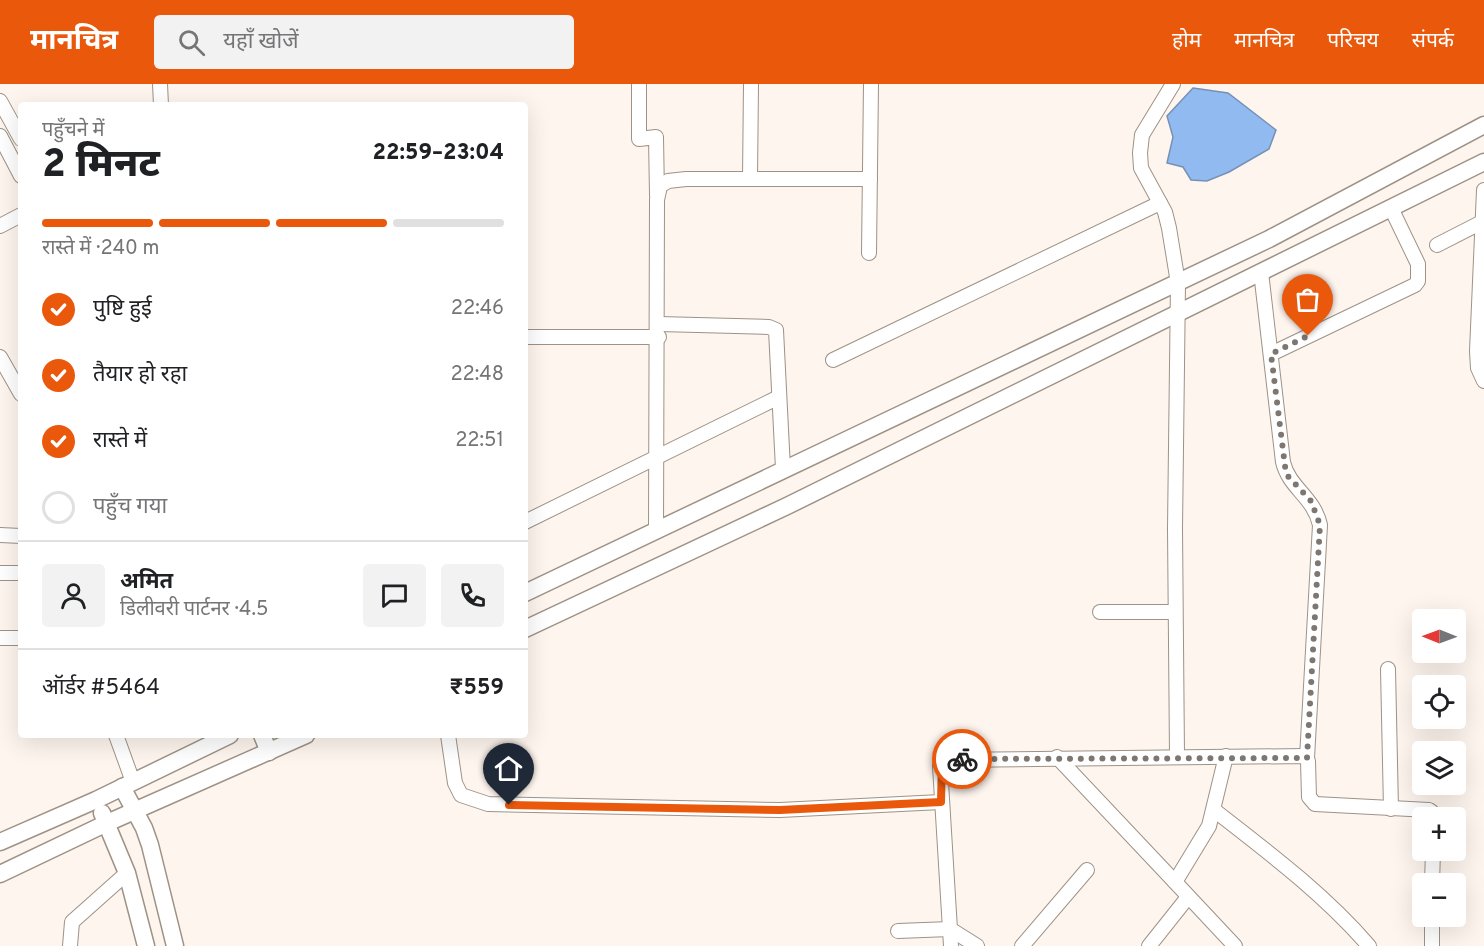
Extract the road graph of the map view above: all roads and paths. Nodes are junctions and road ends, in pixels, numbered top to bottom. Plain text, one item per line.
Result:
1 (160, 84) edge
2 (639, 84) edge
3 (752, 84) edge
4 (871, 84) edge
5 (1173, 84) edge
6 (0, 101) edge
7 (161, 102) edge
8 (1484, 124) edge
9 (18, 134) edge
10 (0, 135) edge
11 (1484, 162) edge
12 (18, 170) edge
13 (750, 179) junction
14 (870, 179) junction
15 (1484, 190) edge
16 (657, 200) junction
17 (1160, 203) junction
18 (1391, 208) junction
19 (18, 217) edge
20 (1483, 221) edge
21 (0, 226) edge
22 (1437, 245) dead end
23 (869, 253) dead end
24 (1261, 272) junction
25 (1178, 283) junction
26 (1176, 314) junction
27 (659, 331) junction
28 (528, 337) edge
29 (1271, 354) junction
30 (0, 357) edge
31 (833, 360) dead end
32 (1484, 381) edge
33 (18, 389) edge
34 (779, 397) junction
35 (657, 458) junction
36 (783, 469) junction
37 (528, 521) edge
38 (656, 529) junction
39 (0, 535) edge
40 (18, 536) edge
41 (0, 573) edge
42 (18, 573) edge
43 (528, 592) edge
44 (1100, 612) dead end
45 (1175, 612) junction
46 (528, 628) edge
47 (0, 638) edge
48 (18, 638) edge
49 (1388, 669) dead end
50 (117, 738) edge
51 (224, 738) edge
52 (263, 738) edge
53 (299, 738) edge
54 (448, 738) edge
55 (269, 752) junction
56 (1177, 756) junction
57 (1226, 756) junction
58 (1057, 757) junction
59 (1307, 758) junction
60 (128, 784) junction
61 (96, 800) junction
62 (941, 802) junction
63 (1391, 809) junction
64 (134, 810) junction
65 (1214, 810) junction
66 (1412, 810) edge
67 (106, 822) junction
68 (0, 842) edge
69 (1087, 870) dead end
70 (127, 873) junction
71 (0, 874) edge
72 (1174, 882) junction
73 (1188, 897) junction
74 (1432, 927) edge
75 (950, 929) junction
76 (898, 931) dead end
77 (70, 946) edge
78 (147, 946) edge
79 (174, 946) edge
80 (951, 946) edge
81 (977, 946) edge
82 (1022, 946) edge
83 (1149, 946) edge
84 (1235, 946) edge
85 (1369, 946) edge
86 (1432, 946) edge

1 - 7 street
2 - 16 street
3 - 13 street
4 - 14 street
5 - 17 street
6 - 9 street
8 - 25 street
10 - 12 street
11 - 18 street
13 - 14 street
13 - 16 street
14 - 23 street
15 - 20 street
16 - 27 street
17 - 25 street
17 - 31 street
18 - 24 street
18 - 29 street
19 - 21 street
20 - 22 street
20 - 32 street
24 - 26 street
24 - 29 street
25 - 26 street
25 - 36 street
26 - 45 street
26 - 46 street
27 - 28 street
27 - 34 street
27 - 35 street
29 - 59 street
30 - 33 street
34 - 35 street
34 - 36 street
35 - 37 street
35 - 38 street
36 - 38 street
38 - 43 street
39 - 40 street
41 - 42 street
44 - 45 street
45 - 56 street
47 - 48 street
49 - 63 street
50 - 60 street
51 - 60 street
52 - 55 street
53 - 55 street
54 - 62 street
55 - 64 street
56 - 57 street
56 - 58 street
57 - 59 street
57 - 65 street
58 - 62 street
58 - 72 street
59 - 63 street
60 - 61 street
60 - 64 street
61 - 67 street
61 - 68 street
62 - 75 street
63 - 66 street
64 - 67 street
64 - 79 street
65 - 72 street
65 - 85 street
67 - 70 street
67 - 71 street
69 - 82 street
70 - 77 street
70 - 78 street
72 - 73 street
73 - 83 street
73 - 84 street
74 - 86 street
75 - 76 street
75 - 80 street
75 - 81 street

